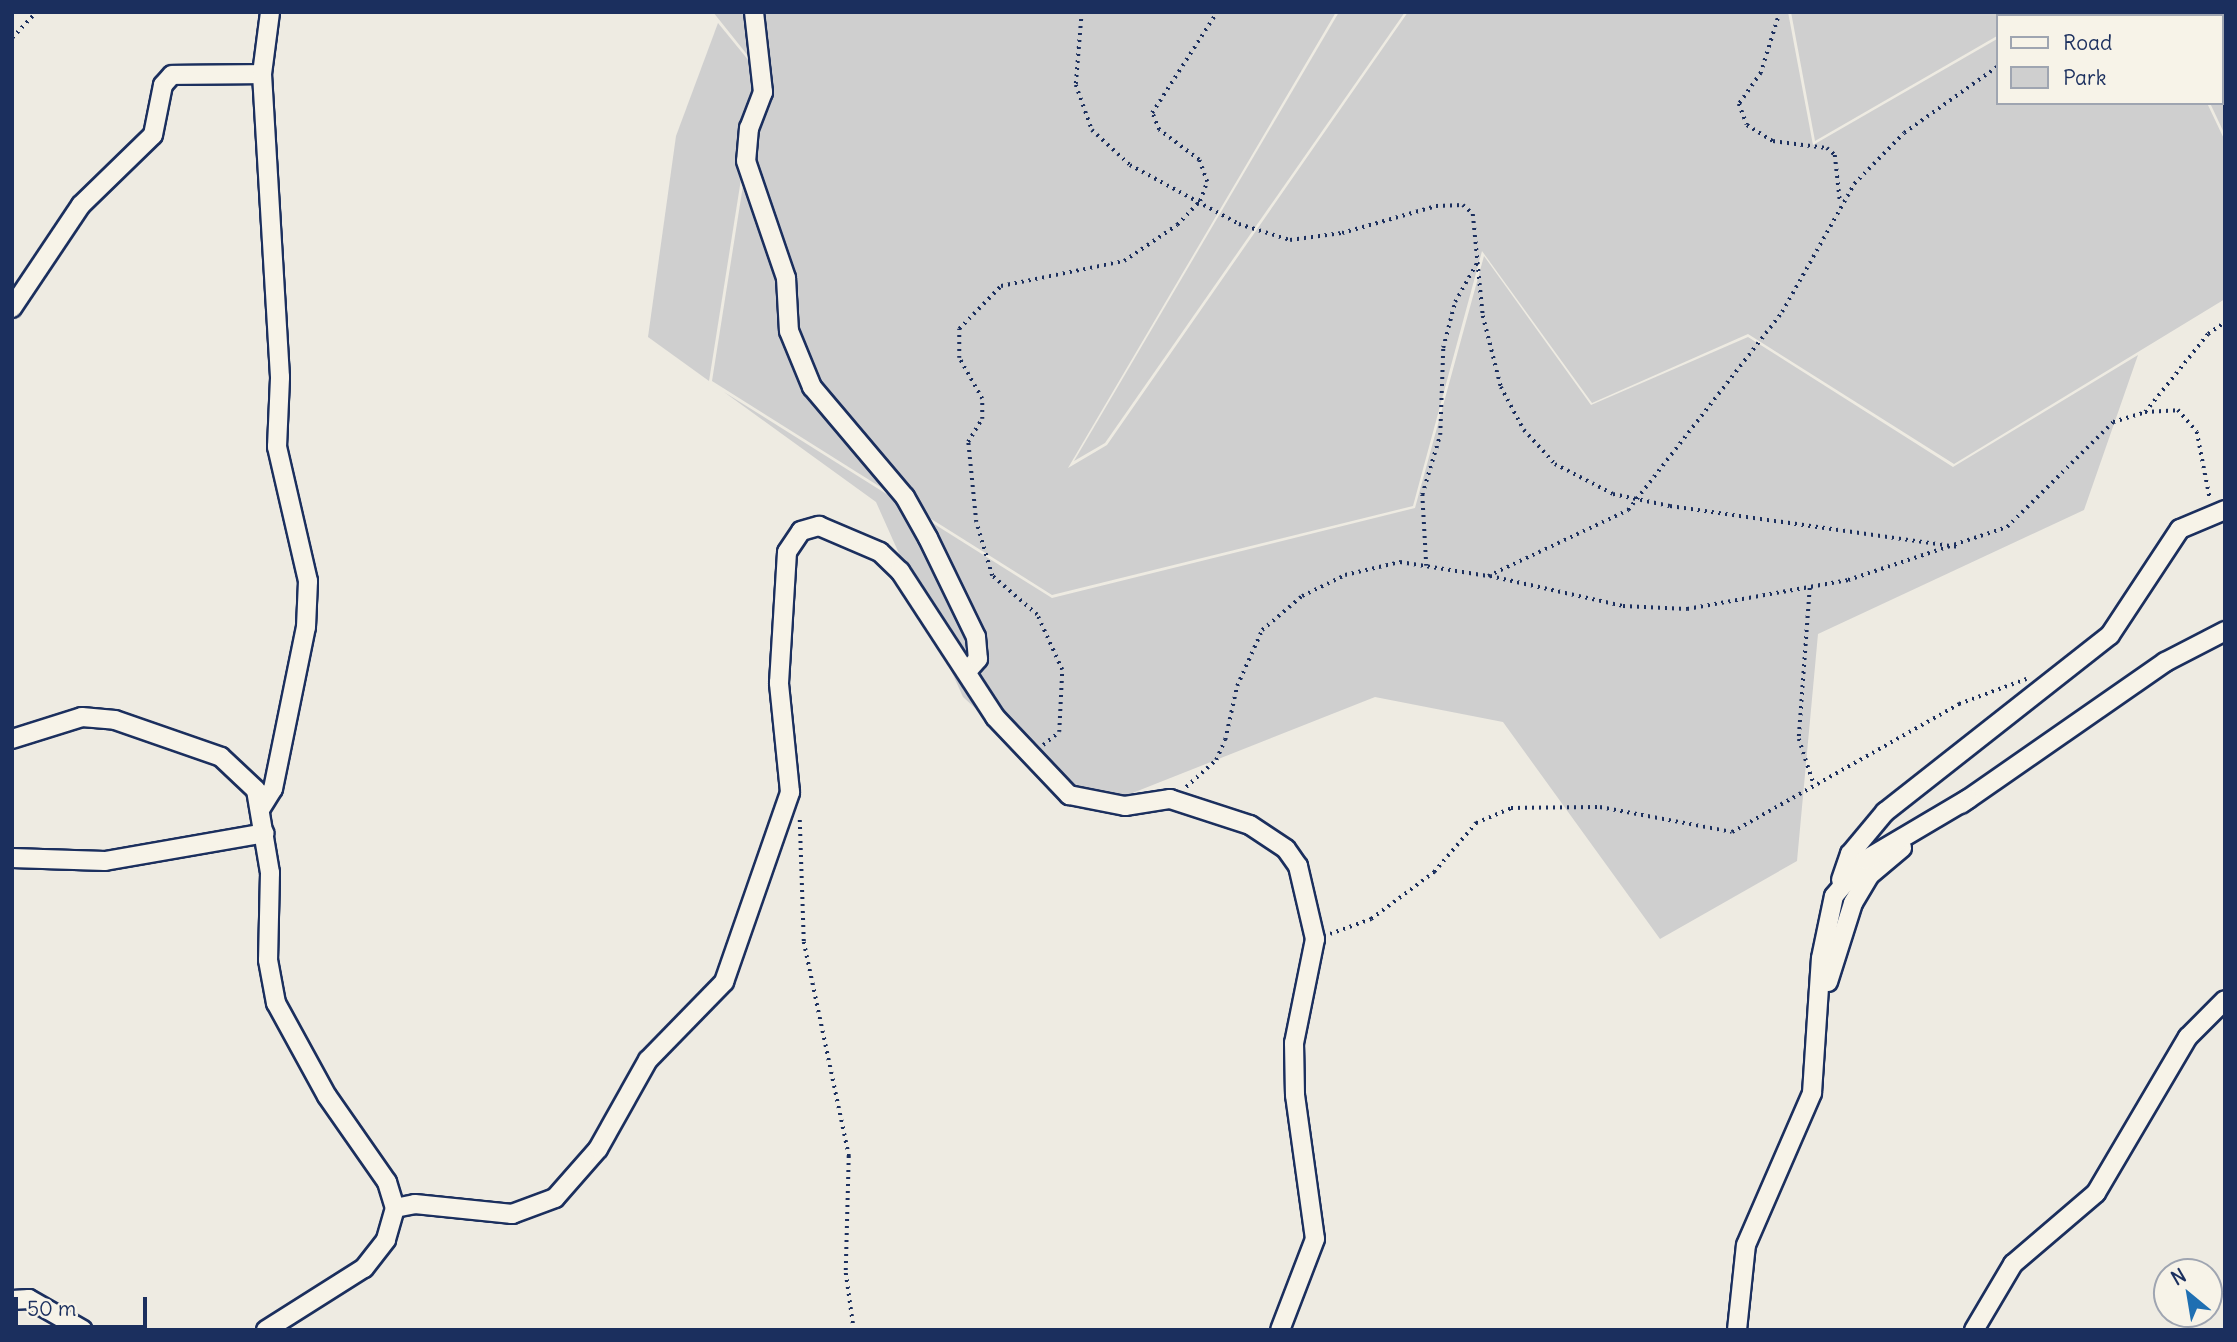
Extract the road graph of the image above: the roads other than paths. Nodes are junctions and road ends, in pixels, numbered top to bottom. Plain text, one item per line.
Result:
1 (270, 12) edge
2 (754, 12) edge
3 (261, 74) junction
4 (12, 308) edge
5 (2217, 511) edge
6 (2225, 631) edge
7 (968, 670) junction
8 (12, 739) edge
9 (1968, 799) junction
10 (261, 808) junction
11 (265, 833) junction
12 (1871, 855) junction
13 (12, 858) edge
14 (1840, 883) junction
15 (2225, 1000) edge
16 (1821, 1009) junction
17 (395, 1208) junction
18 (12, 1300) edge
19 (83, 1330) edge
20 (265, 1330) edge
21 (1280, 1330) edge
22 (1737, 1330) edge
23 (1974, 1330) edge

1 - 3 street
2 - 7 street
3 - 4 street
3 - 10 street
5 - 12 street
6 - 9 street
7 - 17 street
7 - 21 street
8 - 10 street
9 - 12 street
9 - 12 street
10 - 11 street
11 - 13 street
11 - 17 street
12 - 14 street
12 - 14 street
12 - 16 street
14 - 16 street
15 - 23 street
16 - 22 street
17 - 20 street
18 - 19 street

